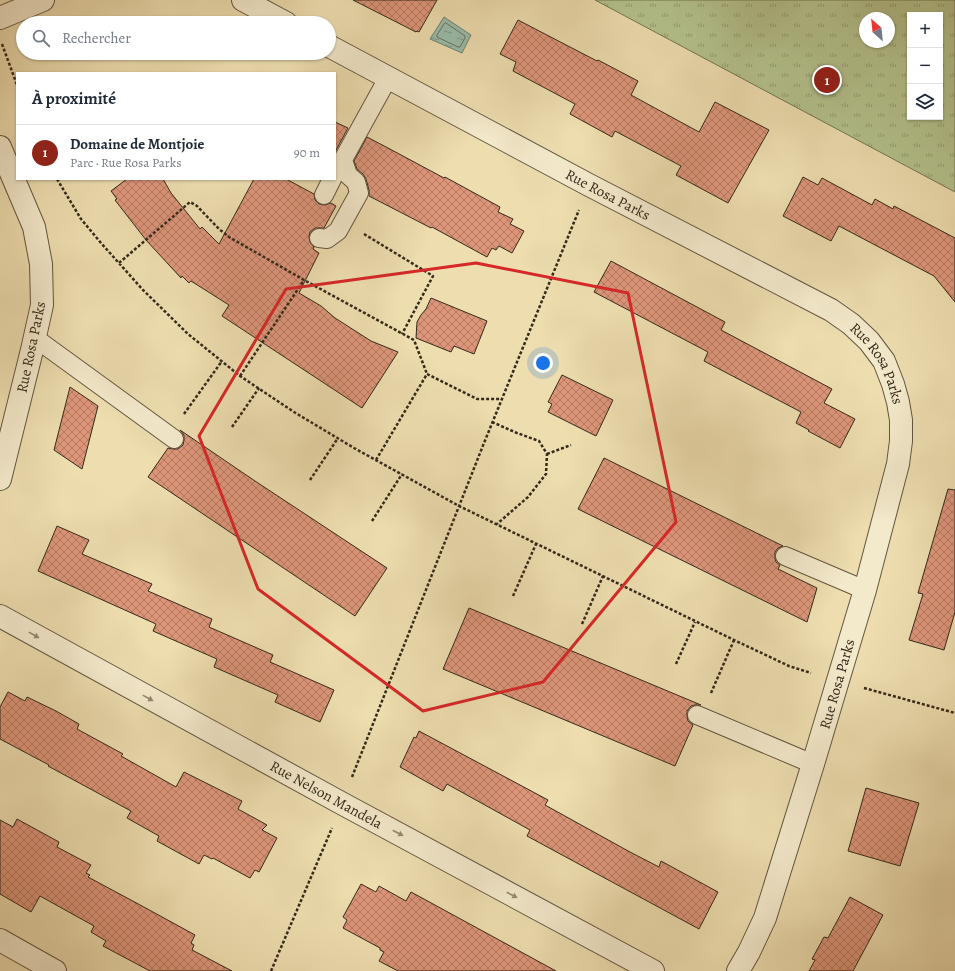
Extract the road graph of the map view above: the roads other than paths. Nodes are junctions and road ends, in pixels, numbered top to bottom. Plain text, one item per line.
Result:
1 (43, 0) edge
2 (243, 0) edge
3 (273, 16) edge
4 (0, 18) edge
5 (336, 50) edge
6 (388, 78) junction
7 (0, 147) edge
8 (339, 167) edge
9 (331, 180) edge
10 (324, 194) dead end
11 (319, 238) dead end
12 (34, 338) junction
13 (171, 437) road end
14 (0, 479) edge
15 (785, 556) dead end
16 (865, 590) junction
17 (0, 616) edge
18 (699, 716) road end
19 (813, 764) junction
20 (0, 940) edge
21 (55, 971) edge
22 (653, 971) edge
23 (738, 971) edge

1 - 4 street
2 - 3 street
5 - 6 street, Rue Rosa Parks
6 - 8 lane
6 - 16 street, Rue Rosa Parks
7 - 12 street, Rue Rosa Parks
8 - 11 lane
9 - 10 lane
12 - 13 lane
12 - 14 street, Rue Rosa Parks
15 - 16 lane
16 - 19 street, Rue Rosa Parks
17 -> 22 street, Rue Nelson Mandela
18 - 19 lane
19 - 23 street, Rue Rosa Parks
20 - 21 street

